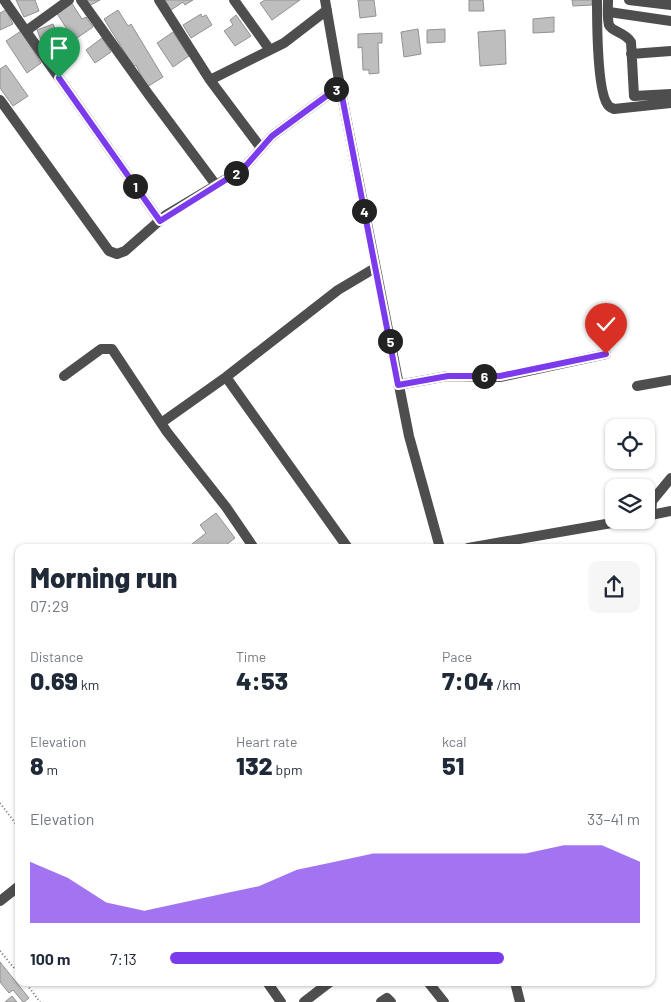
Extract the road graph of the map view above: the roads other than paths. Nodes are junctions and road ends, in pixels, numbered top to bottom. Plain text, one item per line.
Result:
1 (4, 0) edge
2 (69, 0) edge
3 (81, 0) edge
4 (158, 0) edge
5 (234, 0) edge
6 (596, 0) edge
7 (629, 0) edge
8 (640, 1) edge
9 (609, 4) edge
10 (326, 5) edge
11 (671, 5) edge
12 (671, 21) edge
13 (26, 31) junction
14 (270, 50) junction
15 (671, 51) edge
16 (631, 54) junction
17 (210, 80) junction
18 (340, 86) junction
19 (0, 100) edge
20 (671, 103) edge
21 (261, 148) junction
22 (216, 185) junction
23 (160, 221) junction
24 (376, 268) junction
25 (606, 354) dead end
26 (64, 376) dead end
27 (226, 377) junction
28 (671, 380) edge
29 (398, 385) junction
30 (637, 386) dead end
31 (161, 423) junction
32 (671, 478) edge
33 (655, 497) edge
34 (671, 511) edge
35 (655, 515) edge
36 (605, 524) edge
37 (251, 544) edge
38 (345, 544) edge
39 (439, 544) edge
40 (491, 544) edge
41 (15, 889) edge
42 (0, 901) edge
43 (269, 986) edge
44 (325, 986) edge
45 (431, 986) edge
46 (515, 986) edge
47 (282, 1002) edge
48 (304, 1002) edge
49 (381, 1002) edge
50 (391, 1002) edge
51 (444, 1002) edge
52 (520, 1002) edge

1 - 13 street
2 - 13 street
3 - 22 street
4 - 17 street
5 - 14 street
6 - 20 street
7 - 8 street
8 - 11 street
9 - 12 street
9 - 16 street
10 - 14 street
10 - 18 street
13 - 23 street
14 - 17 street
15 - 16 street
16 - 20 street
17 - 21 street
18 - 21 street
18 - 24 street
19 - 23 street
21 - 22 street
22 - 23 street
24 - 27 street
24 - 29 street
25 - 29 street
26 - 31 street
27 - 31 street
27 - 38 street
28 - 30 street
29 - 39 street
31 - 37 street
32 - 33 street
34 - 35 street
36 - 40 street
41 - 42 street
43 - 47 street
44 - 48 street
45 - 51 street
46 - 52 street
49 - 50 street

